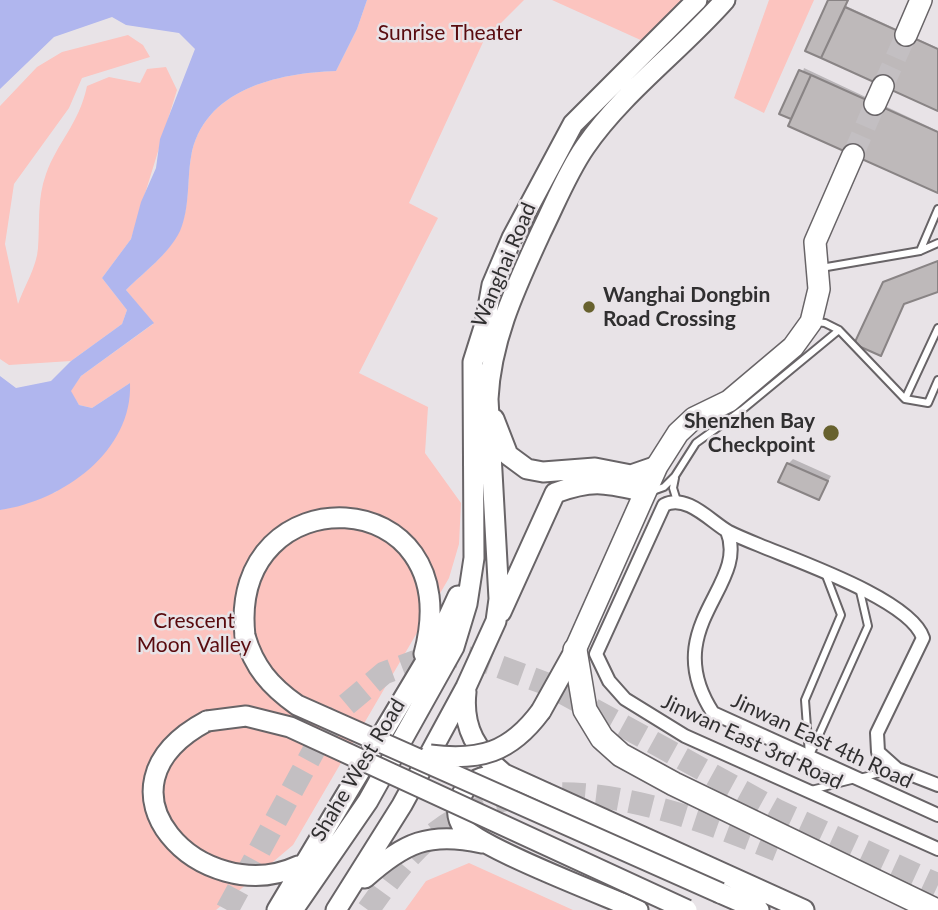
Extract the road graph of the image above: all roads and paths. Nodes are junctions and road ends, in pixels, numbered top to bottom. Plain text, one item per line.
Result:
1 (697, 0) edge
2 (725, 0) edge
3 (921, 0) edge
4 (906, 35) tunnel mouth
5 (853, 155) tunnel mouth
6 (938, 209) edge
7 (938, 243) edge
8 (920, 251) junction
9 (816, 268) junction
10 (811, 322) junction
11 (938, 328) edge
12 (839, 330) junction
13 (938, 380) edge
14 (488, 399) junction
15 (905, 399) junction
16 (666, 471) junction
17 (614, 485) junction
18 (645, 492) junction
19 (678, 502) junction
20 (635, 514) junction
21 (727, 531) junction
22 (474, 558) junction
23 (825, 573) junction
24 (859, 587) junction
25 (496, 621) junction
26 (454, 648) joint
27 (575, 650) junction
28 (414, 681) junction
29 (466, 687) junction
30 (400, 748) junction
31 (809, 757) junction
32 (898, 769) junction
33 (856, 778) junction
34 (516, 782) junction
35 (938, 785) edge
36 (808, 790) junction
37 (938, 815) edge
38 (489, 845) junction
39 (312, 849) junction
40 (938, 849) edge
41 (777, 850) tunnel mouth
42 (341, 903) edge
43 (277, 910) edge
44 (293, 910) edge
45 (638, 910) edge
46 (687, 910) edge
47 (759, 910) edge
48 (804, 910) edge
49 (910, 910) edge
50 (935, 910) edge

1 - 22 main road, Wanghai Road
2 - 14 main road, Wanghai Road
3 - 4 highway
5 - 9 highway
6 - 8 lane
7 - 8 lane
8 - 9 lane
9 - 10 highway
10 - 12 lane
10 - 16 highway
11 - 15 lane
12 - 15 lane
12 - 16 lane
13 - 15 lane
14 - 16 main road
14 - 25 main road, Wanghai Road
16 - 18 highway
16 - 19 lane
17 - 18 main road
17 - 20 main road
17 - 25 main road
18 - 20 highway
19 - 21 street
19 - 36 street, Jinwan East 3rd Road
20 - 27 highway
21 - 23 street
21 - 31 street, Jinwan East 4th Road
22 - 26 main road, Wanghai Road
22 - 28 main road
23 - 24 street
23 - 31 lane
24 - 31 lane
24 - 32 street
25 - 29 main road, Wanghai Road
26 - 44 main road, Shahe West Road
27 - 30 main road, bridge
27 - 50 highway
28 - 30 main road, bridge
28 - 39 main road
29 - 34 main road
29 - 42 main road
30 - 47 main road, bridge
31 - 33 street, Jinwan East 4th Road
32 - 33 lane
32 - 35 street
33 - 36 lane
33 - 37 street, Jinwan East 4th Road
34 - 38 main road
34 - 48 main road
36 - 40 street, Jinwan East 3rd Road
38 - 42 main road
38 - 45 main road
39 - 43 main road
39 - 46 main road, bridge
41 - 49 highway

